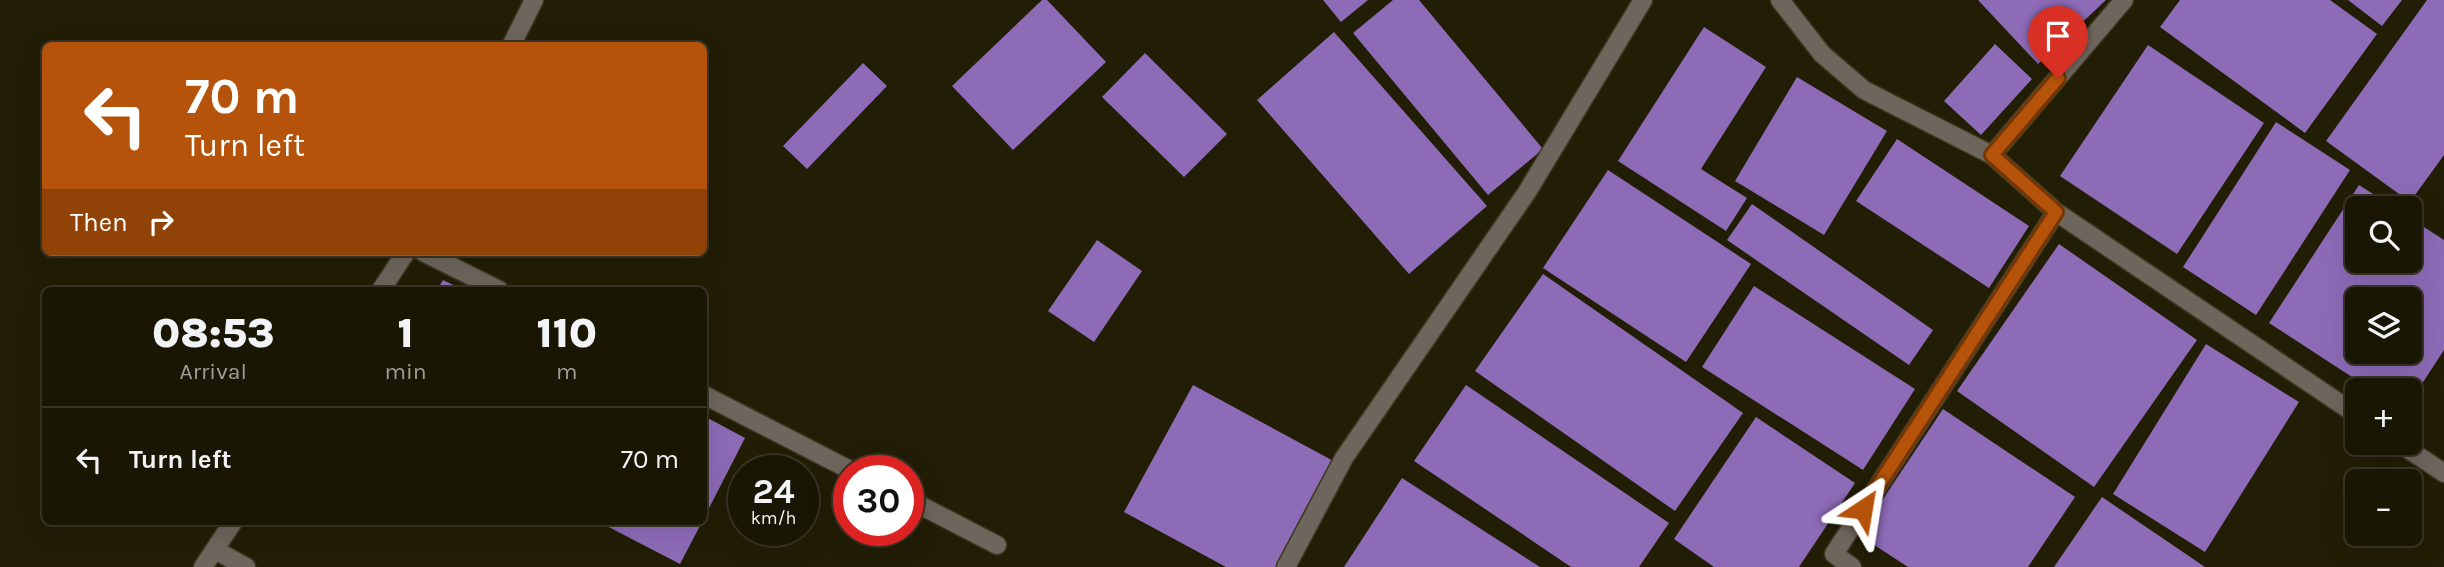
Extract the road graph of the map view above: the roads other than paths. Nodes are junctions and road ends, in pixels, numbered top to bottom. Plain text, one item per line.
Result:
1 (534, 0) edge
2 (1643, 0) edge
3 (1780, 0) edge
4 (2124, 0) edge
5 (513, 42) edge
6 (1992, 155) junction
7 (2056, 212) junction
8 (403, 256) edge
9 (431, 256) edge
10 (383, 287) edge
11 (493, 287) edge
12 (707, 397) edge
13 (2345, 407) edge
14 (2417, 455) edge
15 (833, 461) edge
16 (2444, 473) edge
17 (924, 507) edge
18 (231, 525) edge
19 (997, 545) dead end
20 (215, 550) junction
21 (203, 567) edge
22 (246, 567) edge
23 (1286, 567) edge
24 (1852, 567) edge

1 - 5 street
2 - 23 street
3 - 6 street
4 - 6 street
6 - 7 street
7 - 13 street
7 - 24 street
8 - 10 street
9 - 11 street
12 - 15 street
14 - 16 street
17 - 19 street
18 - 20 street
20 - 21 street
20 - 22 street

